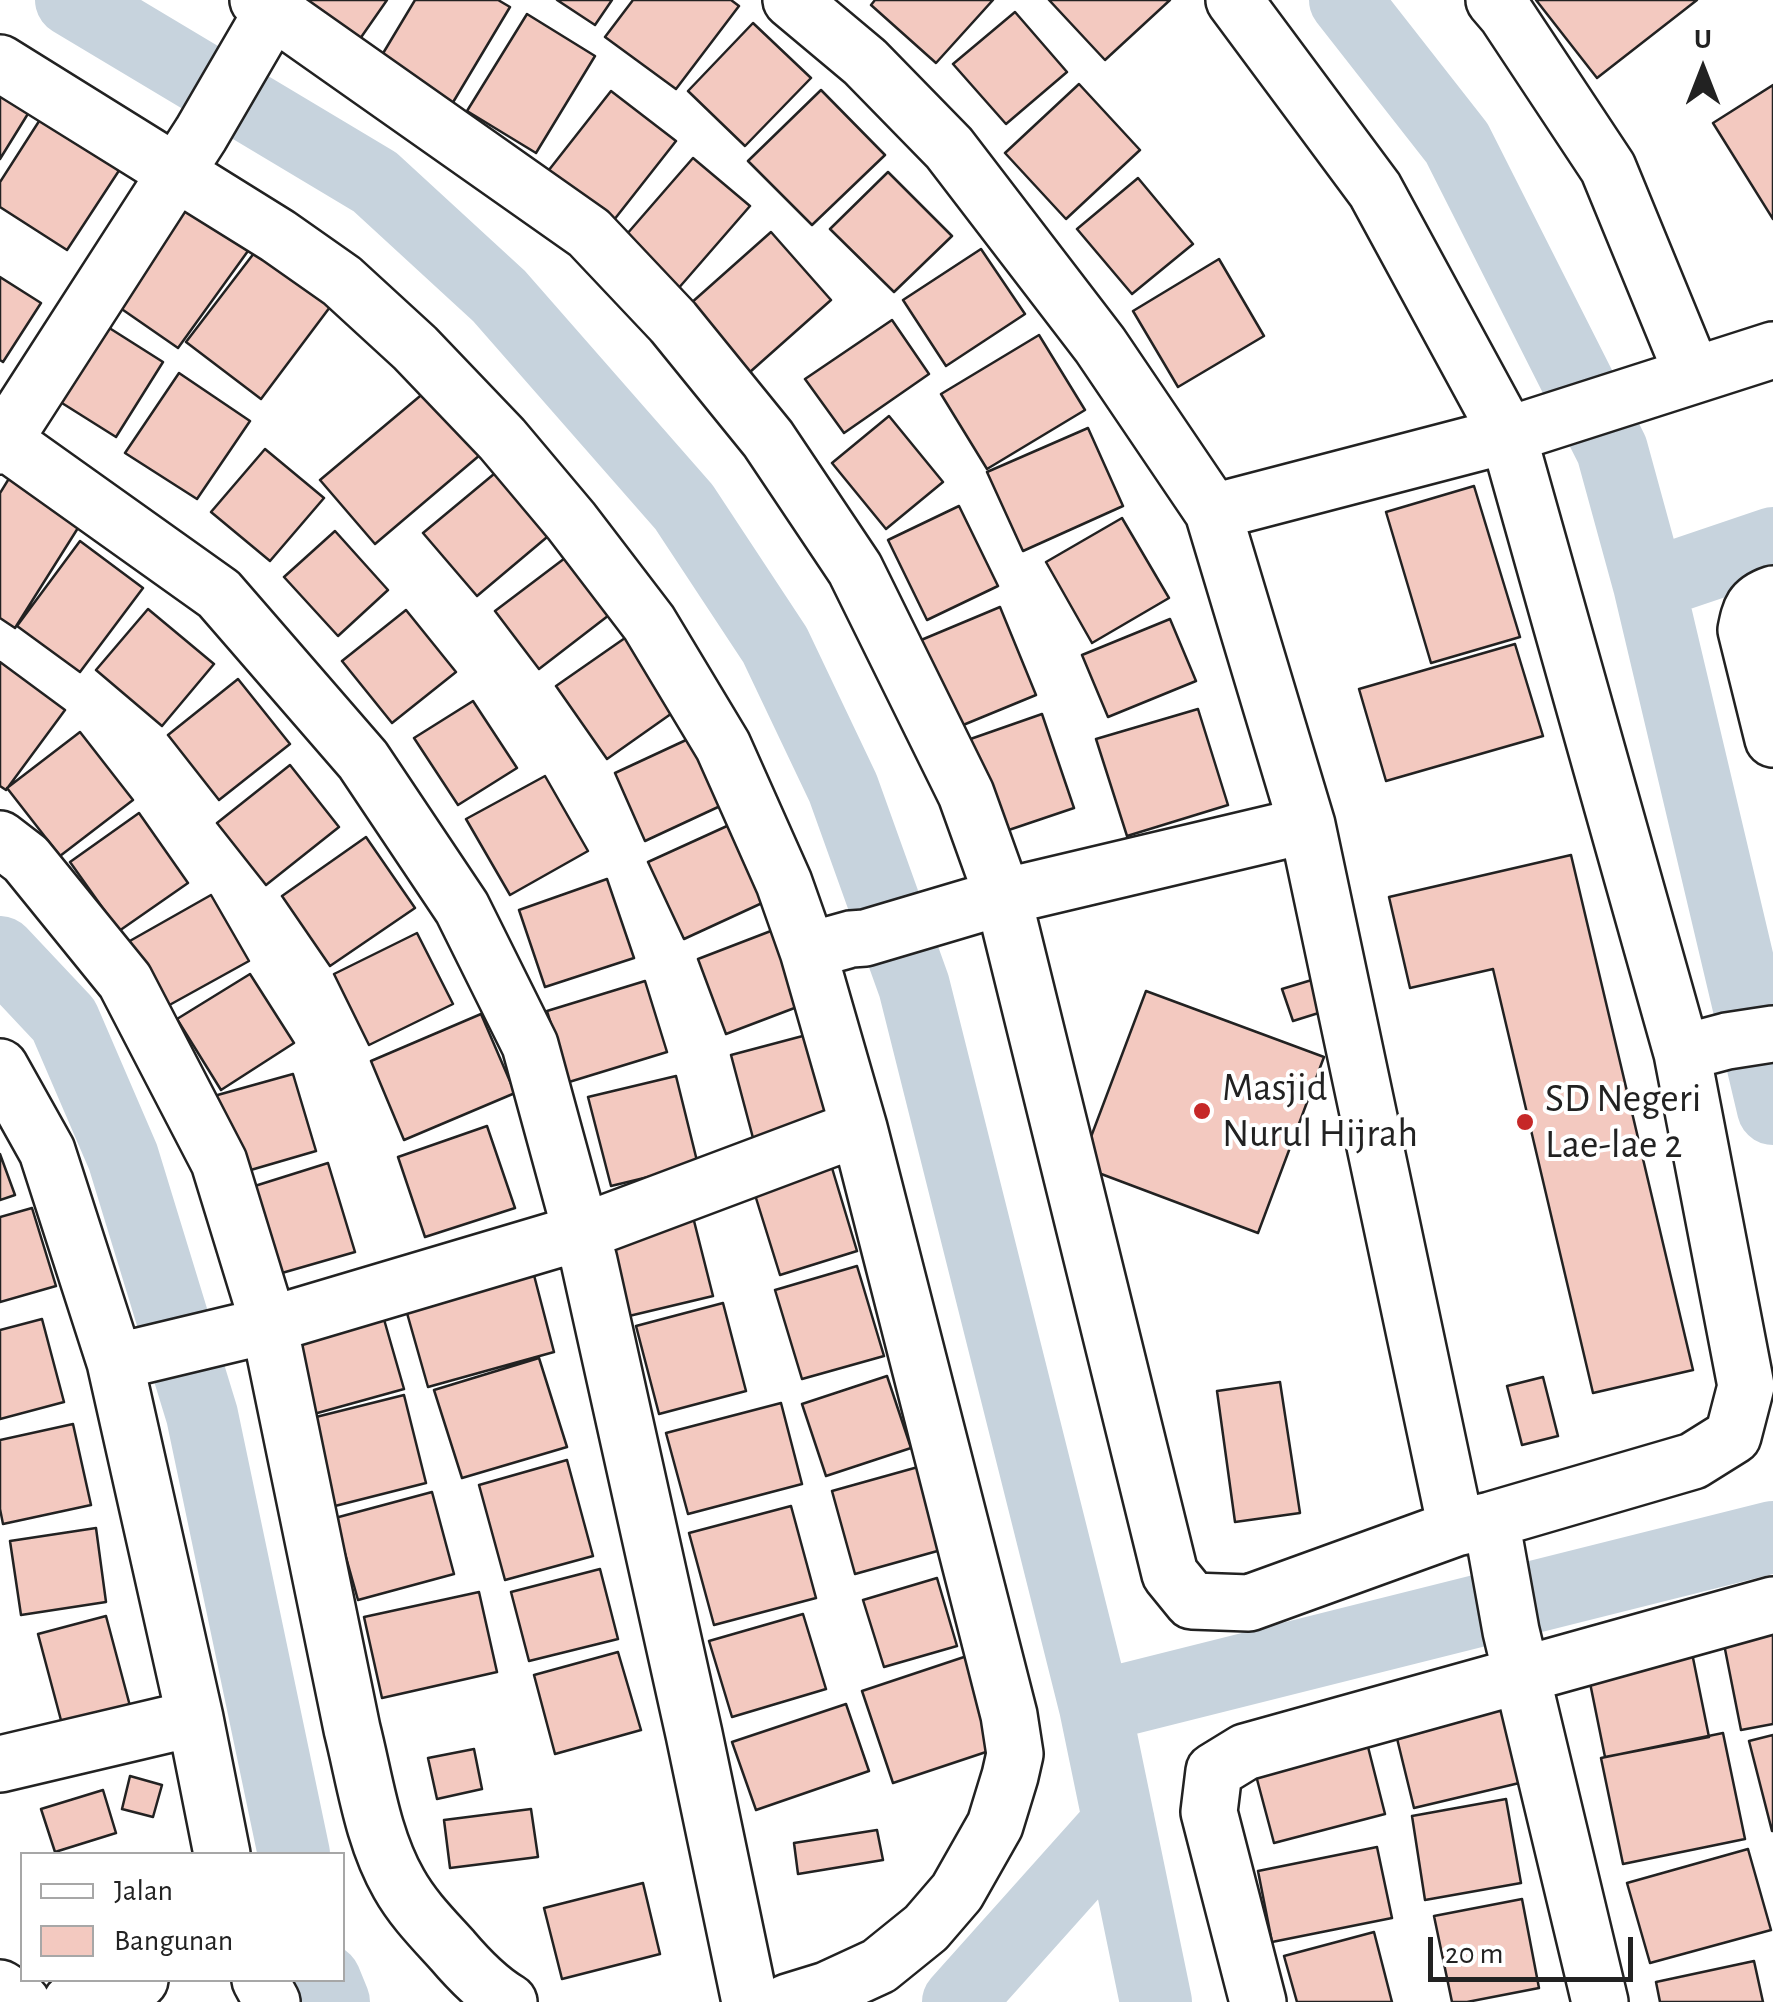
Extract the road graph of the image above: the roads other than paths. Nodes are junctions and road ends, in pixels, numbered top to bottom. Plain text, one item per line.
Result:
1 (791, 0) edge
2 (1234, 0) edge
3 (1494, 0) edge
4 (269, 9) edge
5 (0, 63) edge
6 (188, 154) junction
7 (1773, 350) edge
8 (1675, 381) junction
9 (1525, 429) junction
10 (1, 441) edge
11 (1213, 512) junction
12 (1773, 594) edge
13 (1773, 739) edge
14 (1307, 824) junction
15 (0, 839) edge
16 (989, 901) junction
17 (808, 951) junction
18 (1737, 1041) edge
19 (0, 1067) edge
20 (858, 1128) junction
21 (582, 1232) junction
22 (245, 1330) junction
23 (134, 1357) junction
24 (1481, 1532) junction
25 (1773, 1605) edge
26 (1516, 1653) junction
27 (195, 1718) junction
28 (0, 1764) edge
29 (222, 1852) edge
30 (134, 1982) edge
31 (0, 1988) edge
32 (22, 2002) edge
33 (71, 2002) edge
34 (510, 2002) edge
35 (750, 2002) edge
36 (788, 2002) edge
37 (1258, 2002) edge
38 (1600, 2002) edge

1 - 11 street
2 - 9 street
3 - 8 street
4 - 6 street
4 - 16 street
5 - 6 street
6 - 10 street
6 - 17 street
7 - 8 street
8 - 9 street
9 - 11 street
9 - 18 street
10 - 21 street
11 - 14 street
12 - 13 street
14 - 16 street
14 - 24 street
15 - 22 street
16 - 17 street
16 - 24 street
17 - 20 street
18 - 24 street
19 - 23 street
20 - 21 street
20 - 36 street
21 - 22 street
21 - 35 street
22 - 23 street
22 - 34 street
23 - 27 street
24 - 26 street
25 - 26 street
26 - 37 street
26 - 38 street
27 - 28 street
27 - 29 street
30 - 33 street
31 - 32 street

